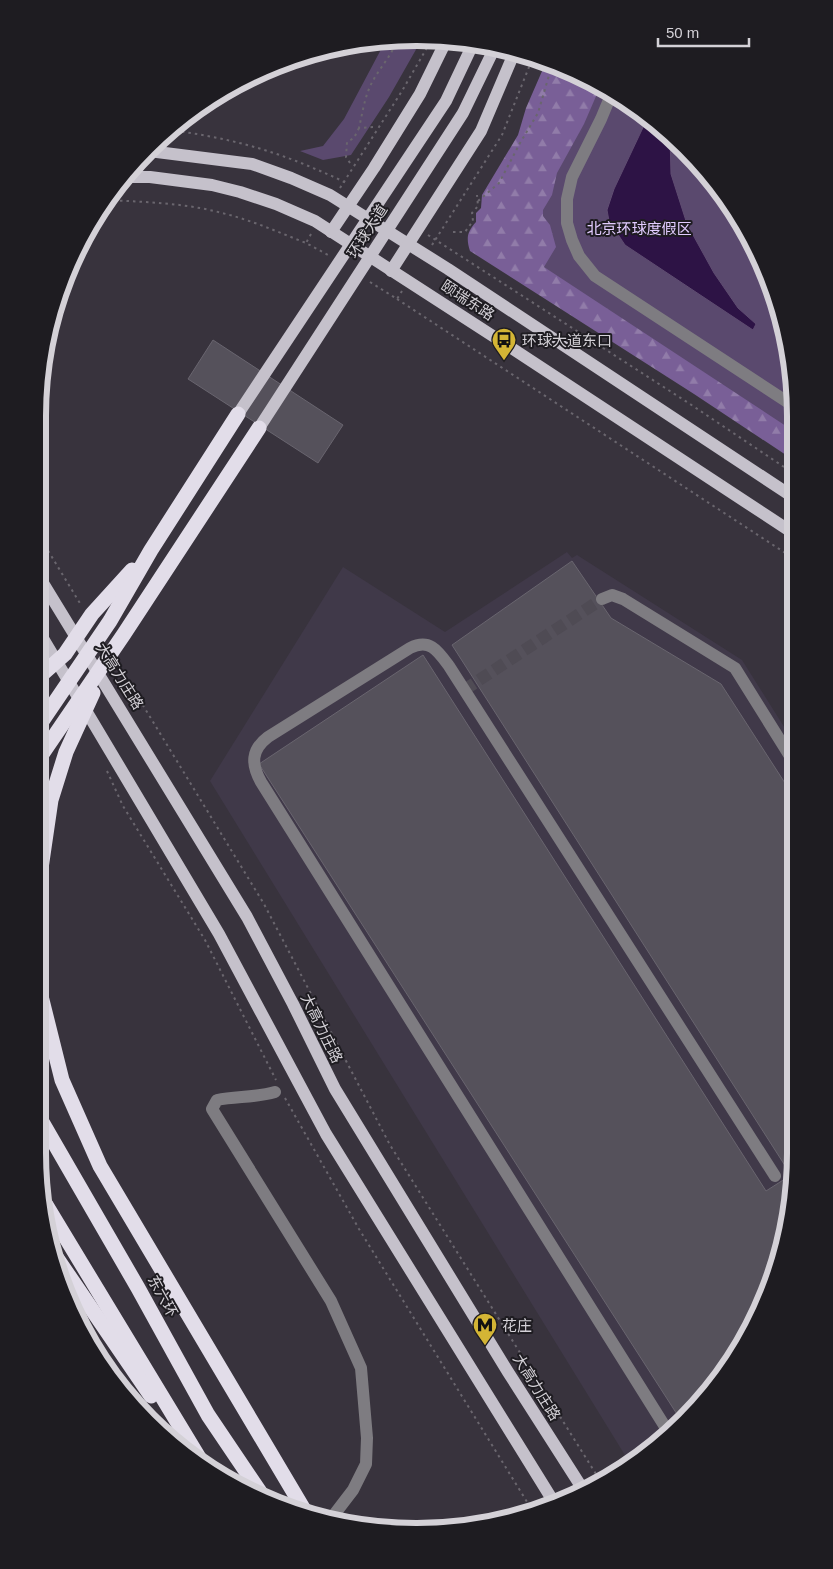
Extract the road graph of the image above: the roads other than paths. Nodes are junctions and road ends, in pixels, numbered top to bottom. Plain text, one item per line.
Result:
1 (443, 47) edge
2 (470, 50) edge
3 (492, 54) edge
4 (512, 59) edge
5 (609, 100) edge
6 (159, 151) edge
7 (134, 177) edge
8 (348, 206) junction
9 (330, 232) junction
10 (408, 244) junction
11 (391, 271) junction
12 (786, 401) edge
13 (238, 414) joint
14 (259, 428) joint
15 (787, 493) edge
16 (787, 529) edge
17 (151, 550) junction
18 (46, 588) edge
19 (602, 598) tunnel mouth
20 (124, 634) junction
21 (46, 643) edge
22 (46, 671) edge
23 (46, 715) edge
24 (46, 748) edge
25 (787, 751) edge
26 (46, 838) edge
27 (46, 1016) edge
28 (275, 1092) dead end
29 (46, 1130) edge
30 (775, 1176) dead end
31 (51, 1213) edge
32 (66, 1271) edge
33 (665, 1427) edge
34 (177, 1435) edge
35 (193, 1447) edge
36 (580, 1485) edge
37 (256, 1486) edge
38 (551, 1498) edge
39 (301, 1504) edge
40 (335, 1514) edge

1 - 8 main road
2 - 13 main road, 环球大道
3 - 14 main road, 环球大道
4 - 10 main road
5 - 12 street
6 - 8 main road, 颐瑞东路
7 - 9 main road, 颐瑞东路
8 - 9 main road
8 - 10 main road, 颐瑞东路
9 - 11 main road, 颐瑞东路
10 - 11 main road
10 - 15 main road, 颐瑞东路
11 - 16 main road, 颐瑞东路
13 - 17 highway
14 - 20 highway
17 - 22 highway
17 - 23 highway
18 - 36 main road, 大高力庄路
19 - 25 street
20 - 24 highway
20 - 26 highway
21 - 38 main road
27 - 39 highway
28 - 40 street
29 - 37 highway, 东六环
30 - 33 street
31 - 35 highway
32 - 34 highway

